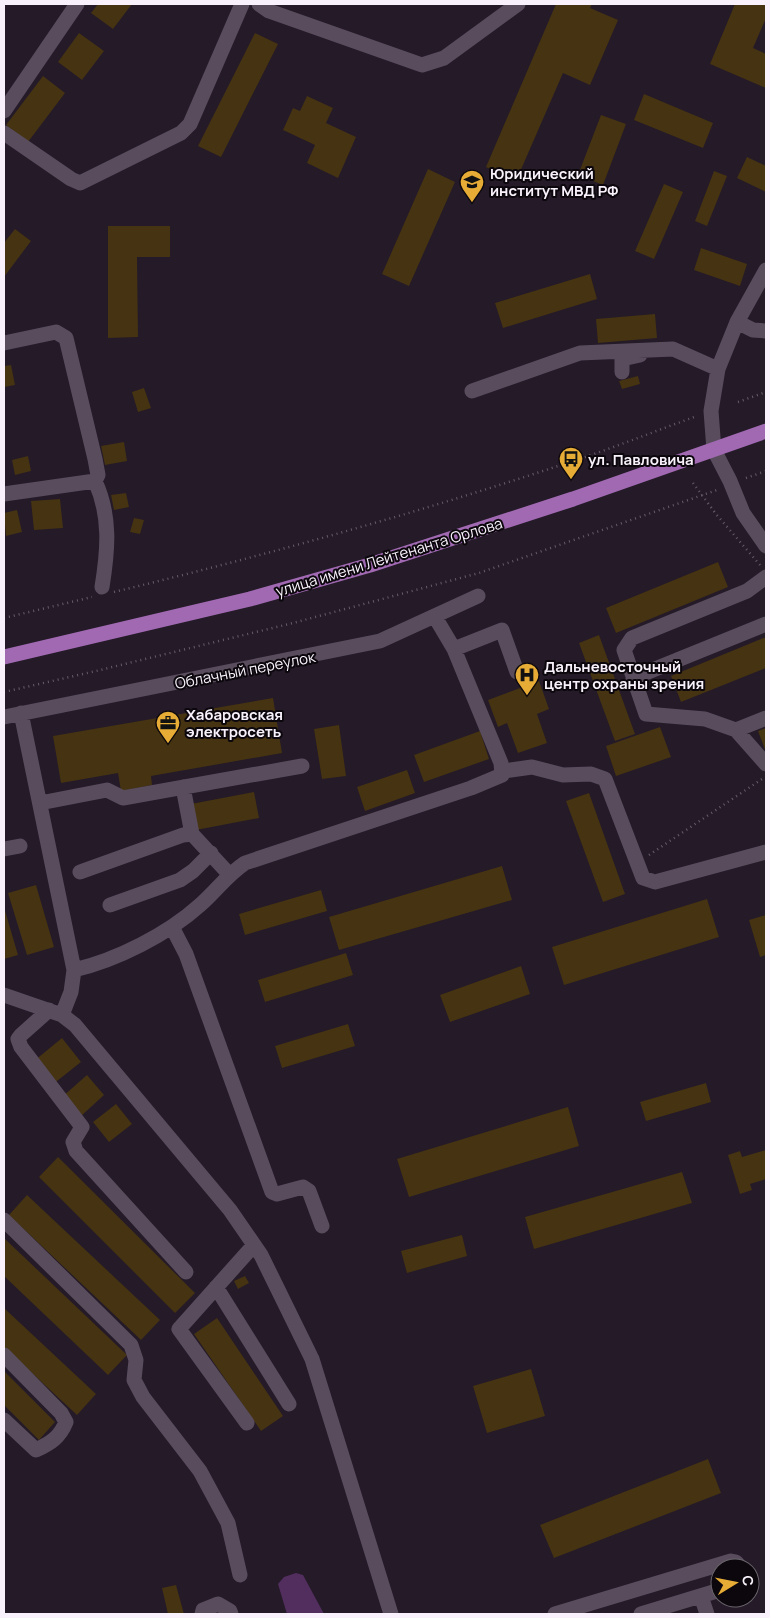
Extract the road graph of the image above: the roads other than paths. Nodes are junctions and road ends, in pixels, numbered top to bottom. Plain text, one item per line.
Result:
1 (77, 4) edge
2 (242, 4) edge
3 (259, 4) edge
4 (518, 4) edge
5 (4, 111) edge
6 (4, 133) edge
7 (766, 270) edge
8 (737, 322) junction
9 (766, 331) edge
10 (4, 342) edge
11 (673, 349) junction
12 (718, 369) junction
13 (622, 372) dead end
14 (472, 391) dead end
15 (766, 431) edge
16 (714, 450) junction
17 (96, 481) junction
18 (4, 494) edge
19 (766, 546) edge
20 (766, 577) edge
21 (103, 592) road end
22 (478, 596) dead end
23 (435, 617) junction
24 (766, 624) edge
25 (454, 648) junction
26 (4, 657) edge
27 (517, 672) dead end
28 (633, 678) junction
29 (21, 713) junction
30 (4, 717) edge
31 (766, 718) edge
32 (736, 730) junction
33 (766, 764) edge
34 (302, 766) dead end
35 (503, 770) junction
36 (183, 788) junction
37 (40, 803) junction
38 (192, 834) junction
39 (20, 846) dead end
40 (4, 849) edge
41 (766, 852) edge
42 (211, 853) junction
43 (80, 872) dead end
44 (229, 874) junction
45 (110, 905) dead end
46 (172, 927) junction
47 (74, 970) junction
48 (4, 995) edge
49 (56, 1013) junction
50 (4, 1220) edge
51 (322, 1226) dead end
52 (254, 1245) junction
53 (186, 1272) dead end
54 (216, 1287) junction
55 (4, 1356) edge
56 (288, 1404) dead end
57 (4, 1420) edge
58 (247, 1423) dead end
59 (710, 1567) edge
60 (240, 1575) dead end
61 (710, 1593) edge
62 (701, 1596) junction
63 (202, 1614) edge
64 (231, 1614) edge
65 (391, 1614) edge
66 (556, 1614) edge
67 (641, 1614) edge
68 (707, 1614) edge

1 - 5 street
2 - 6 street
3 - 4 street
7 - 8 street
8 - 9 street
8 - 12 street
10 - 17 street
11 - 12 street
11 - 13 street
11 - 14 street
12 - 16 street
15 - 16 main road, улица имени Лейтенанта Орлова
16 - 19 street
16 - 26 main road, улица имени Лейтенанта Орлова
17 - 18 street
17 - 21 street
20 - 28 street
22 - 23 street, Облачный переулок
23 - 25 street
23 - 29 street, Облачный переулок
24 - 28 street
25 - 27 street
25 - 35 street
28 - 32 street
29 - 30 street, Облачный переулок
29 - 37 street
31 - 32 street
32 - 33 street
34 - 36 street
35 - 41 street
35 - 44 street
36 - 37 street
36 - 38 street
37 - 47 street
38 - 42 street
38 - 43 street
39 - 40 street
42 - 44 street
42 - 45 street
44 - 46 street
46 - 47 street
46 - 51 street
47 - 49 street
48 - 49 street
49 - 52 street
49 - 53 street
50 - 60 street
52 - 54 street
52 - 65 street
54 - 56 street
54 - 58 street
55 - 57 street
59 - 66 street
61 - 62 street
62 - 67 street
62 - 68 street
63 - 64 street

